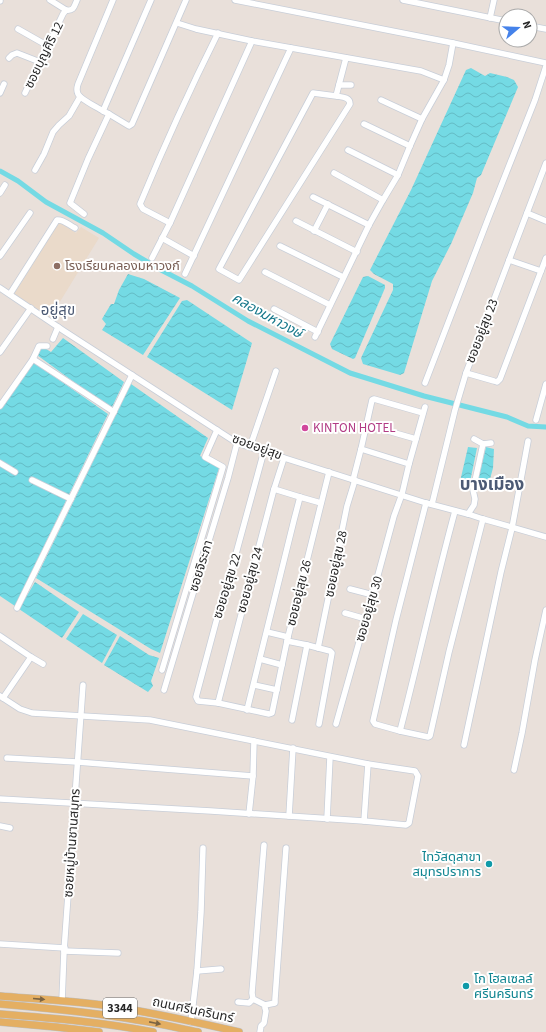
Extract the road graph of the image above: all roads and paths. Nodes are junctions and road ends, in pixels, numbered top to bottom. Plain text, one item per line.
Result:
1 (50, 0) edge
2 (77, 0) edge
3 (114, 0) edge
4 (151, 0) edge
5 (186, 0) edge
6 (235, 0) edge
7 (402, 0) edge
8 (494, 0) edge
9 (66, 10) junction
10 (490, 18) junction
11 (498, 20) edge
12 (177, 23) junction
13 (18, 29) dead end
14 (218, 33) junction
15 (252, 41) junction
16 (453, 43) junction
17 (48, 46) junction
18 (291, 48) junction
19 (9, 58) dead end
20 (346, 58) junction
21 (40, 62) junction
22 (546, 64) edge
23 (444, 80) junction
24 (4, 84) dead end
25 (339, 85) junction
26 (351, 85) dead end
27 (0, 93) edge
28 (25, 93) dead end
29 (336, 96) junction
30 (80, 97) junction
31 (381, 100) dead end
32 (103, 111) junction
33 (109, 114) junction
34 (422, 119) junction
35 (364, 124) dead end
36 (410, 146) junction
37 (348, 150) dead end
38 (546, 166) edge
39 (35, 170) dead end
40 (334, 173) dead end
41 (398, 175) junction
42 (5, 185) dead end
43 (0, 193) edge
44 (313, 197) dead end
45 (382, 200) junction
46 (328, 204) junction
47 (30, 213) dead end
48 (527, 213) junction
49 (84, 214) dead end
50 (546, 220) edge
51 (296, 221) dead end
52 (170, 223) junction
53 (369, 225) junction
54 (75, 228) dead end
55 (314, 231) junction
56 (162, 238) junction
57 (280, 246) dead end
58 (357, 252) junction
59 (0, 256) edge
60 (194, 256) junction
61 (152, 258) dead end
62 (546, 258) edge
63 (509, 260) junction
64 (541, 271) junction
65 (265, 272) dead end
66 (185, 274) dead end
67 (343, 277) junction
68 (0, 288) edge
69 (10, 294) junction
70 (330, 304) junction
71 (31, 308) junction
72 (274, 309) dead end
73 (58, 327) junction
74 (53, 339) dead end
75 (47, 346) dead end
76 (0, 352) edge
77 (34, 359) junction
78 (276, 371) dead end
79 (466, 373) junction
80 (132, 375) junction
81 (425, 383) dead end
82 (546, 384) edge
83 (0, 406) edge
84 (425, 407) dead end
85 (114, 412) junction
86 (423, 414) junction
87 (536, 420) dead end
88 (367, 425) junction
89 (217, 430) junction
90 (416, 439) junction
91 (474, 439) dead end
92 (528, 441) dead end
93 (237, 442) junction
94 (491, 443) dead end
95 (483, 444) junction
96 (250, 446) junction
97 (361, 449) junction
98 (264, 451) junction
99 (284, 458) junction
100 (0, 463) edge
101 (409, 464) junction
102 (15, 472) dead end
103 (330, 472) junction
104 (32, 480) dead end
105 (354, 480) junction
106 (274, 490) junction
107 (402, 494) junction
108 (300, 497) junction
109 (71, 499) junction
110 (322, 502) junction
111 (429, 503) junction
112 (455, 511) junction
113 (468, 514) junction
114 (483, 519) junction
115 (512, 528) junction
116 (546, 537) edge
117 (350, 589) dead end
118 (372, 595) junction
119 (17, 608) dead end
120 (546, 610) edge
121 (345, 613) dead end
122 (366, 619) junction
123 (267, 632) junction
124 (0, 636) edge
125 (288, 639) junction
126 (307, 645) junction
127 (318, 648) junction
128 (31, 656) junction
129 (260, 659) junction
130 (43, 664) dead end
131 (282, 666) junction
132 (162, 670) dead end
133 (254, 685) junction
134 (83, 686) dead end
135 (164, 690) dead end
136 (277, 690) junction
137 (1, 697) edge
138 (218, 704) junction
139 (248, 710) junction
140 (81, 716) junction
141 (292, 720) dead end
142 (319, 724) dead end
143 (336, 724) dead end
144 (400, 731) junction
145 (254, 741) junction
146 (464, 745) dead end
147 (293, 748) junction
148 (330, 756) junction
149 (7, 758) dead end
150 (77, 762) junction
151 (368, 764) junction
152 (514, 770) dead end
153 (253, 776) junction
154 (0, 799) edge
155 (74, 804) junction
156 (249, 814) junction
157 (289, 816) junction
158 (327, 819) junction
159 (364, 821) junction
160 (0, 826) edge
161 (10, 828) dead end
162 (264, 845) dead end
163 (203, 848) dead end
164 (286, 848) dead end
165 (0, 944) edge
166 (64, 949) junction
167 (118, 953) dead end
168 (221, 969) dead end
169 (197, 971) junction
170 (0, 996) edge
171 (253, 999) junction
172 (62, 1001) junction
173 (238, 1002) dead end
174 (0, 1004) edge
175 (265, 1007) junction
176 (0, 1014) edge
177 (0, 1022) edge
178 (191, 1022) junction
179 (261, 1029) edge
180 (99, 1032) edge
181 (153, 1032) edge
182 (198, 1032) edge
183 (239, 1032) edge

1 - 9 street
2 - 9 street, ซอยบุญศิริ 12
3 - 30 street
4 - 32 street
5 - 12 street
6 - 16 street
7 - 10 street
8 - 10 street
9 - 17 street, ซอยบุญศิริ 12
10 - 11 street
12 - 14 street
12 - 33 street
13 - 17 street
14 - 15 street
14 - 52 street
15 - 18 street
15 - 52 street
16 - 22 street
16 - 23 street
17 - 21 street, ซอยบุญศิริ 12
18 - 20 street
18 - 60 street
19 - 21 street
20 - 23 street
20 - 25 street
21 - 28 street, ซอยบุญศิริ 12
22 - 81 street
23 - 34 street
24 - 27 street
25 - 26 street
25 - 29 street
29 - 29 street
30 - 32 street
30 - 39 street
31 - 34 street
32 - 33 street
33 - 49 street
34 - 36 street
35 - 36 street
36 - 41 street
37 - 41 street
38 - 48 street, ซอยอยู่สุข 23
40 - 45 street
41 - 45 street
42 - 43 street
44 - 46 street
45 - 53 street
46 - 53 street
46 - 55 street
47 - 59 street
48 - 50 street
48 - 63 street, ซอยอยู่สุข 23
51 - 55 street
52 - 56 street
53 - 58 street
54 - 69 street
55 - 58 street
56 - 60 street
56 - 61 street
57 - 67 street
58 - 67 street
60 - 66 street
62 - 64 street
63 - 64 street
63 - 79 street, ซอยอยู่สุข 23
64 - 79 street
65 - 70 street
67 - 70 street
68 - 69 street, ซอยอยู่สุข
69 - 71 street, ซอยอยู่สุข
70 - 72 street
71 - 73 street, ซอยอยู่สุข
71 - 76 street
73 - 74 street
73 - 80 street, ซอยอยู่สุข
75 - 77 street
77 - 83 street
77 - 85 street
78 - 96 street
79 - 111 street, ซอยอยู่สุข 23
80 - 85 street
80 - 89 street, ซอยอยู่สุข
82 - 87 street
84 - 86 street, ซอยอยู่สุข 30
85 - 109 street
86 - 88 street, ซอยอยู่สุข 28
86 - 90 street, ซอยอยู่สุข 30
88 - 90 street
88 - 97 street, ซอยอยู่สุข 28
89 - 93 street, ซอยอยู่สุข
89 - 132 street
90 - 101 street, ซอยอยู่สุข 30
91 - 95 street
92 - 115 street
93 - 96 street, ซอยอยู่สุข
93 - 135 street, ซอยจิระภา
94 - 95 street
95 - 113 street
96 - 98 street, ซอยอยู่สุข
97 - 101 street
97 - 105 street, ซอยอยู่สุข 28
98 - 99 street, ซอยอยู่สุข
98 - 138 street, ซอยอยู่สุข 22
99 - 103 street, ซอยอยู่สุข
99 - 106 street, ซอยอยู่สุข 24
100 - 102 street
101 - 107 street, ซอยอยู่สุข 30
103 - 105 street, ซอยอยู่สุข
103 - 110 street, ซอยอยู่สุข 26
104 - 109 street
105 - 107 street, ซอยอยู่สุข
105 - 127 street, ซอยอยู่สุข 28
106 - 108 street
106 - 138 street, ซอยอยู่สุข 24
107 - 111 street, ซอยอยู่สุข
107 - 118 street, ซอยอยู่สุข 30
108 - 110 street
108 - 123 street
109 - 119 street
110 - 125 street, ซอยอยู่สุข 26
111 - 112 street, ซอยอยู่สุข
111 - 144 street, ซอยอยู่สุข 23
112 - 113 street, ซอยอยู่สุข
112 - 144 street
113 - 114 street, ซอยอยู่สุข
114 - 115 street, ซอยอยู่สุข
114 - 144 street
115 - 116 street, ซอยอยู่สุข
115 - 146 street
117 - 118 street
118 - 122 street, ซอยอยู่สุข 30
120 - 152 street
121 - 122 street
122 - 143 street, ซอยอยู่สุข 30
123 - 125 street
123 - 129 street
124 - 128 street
125 - 126 street
125 - 131 street, ซอยอยู่สุข 26
126 - 127 street
126 - 141 street
127 - 142 street
128 - 130 street
128 - 137 street
129 - 131 street
129 - 133 street
131 - 136 street, ซอยอยู่สุข 26
133 - 136 street
133 - 139 street
134 - 140 street, ซอยหมู่บ้านชานสมุทร
136 - 139 street, ซอยอยู่สุข 26
137 - 140 street
138 - 139 street
140 - 145 street
140 - 150 street, ซอยหมู่บ้านชานสมุทร
145 - 147 street
145 - 153 street
147 - 148 street
147 - 157 street
148 - 151 street
148 - 158 street
149 - 150 street
150 - 153 street
150 - 155 street, ซอยหมู่บ้านชานสมุทร
151 - 159 street
151 - 159 street
153 - 156 street
154 - 155 street
155 - 156 street
155 - 166 street, ซอยหมู่บ้านชานสมุทร
156 - 157 street
157 - 158 street
158 - 159 street
160 - 161 street
162 - 171 street
163 - 169 street
164 - 175 street
165 - 166 street
166 - 167 street
166 - 172 street, ซอยหมู่บ้านชานสมุทร
168 - 169 street
169 - 178 street
170 -> 172 main road, ถนนศรีนครินทร์ / 3344
171 - 173 street
171 - 175 street
172 - 178 main road, ถนนศรีนครินทร์ / 3344
174 -> 182 main road, ถนนศรีนครินทร์ / 3344
175 - 179 street
176 - 181 main road, 3344
177 - 180 main road, 3344
178 - 183 main road, ถนนศรีนครินทร์ / 3344

